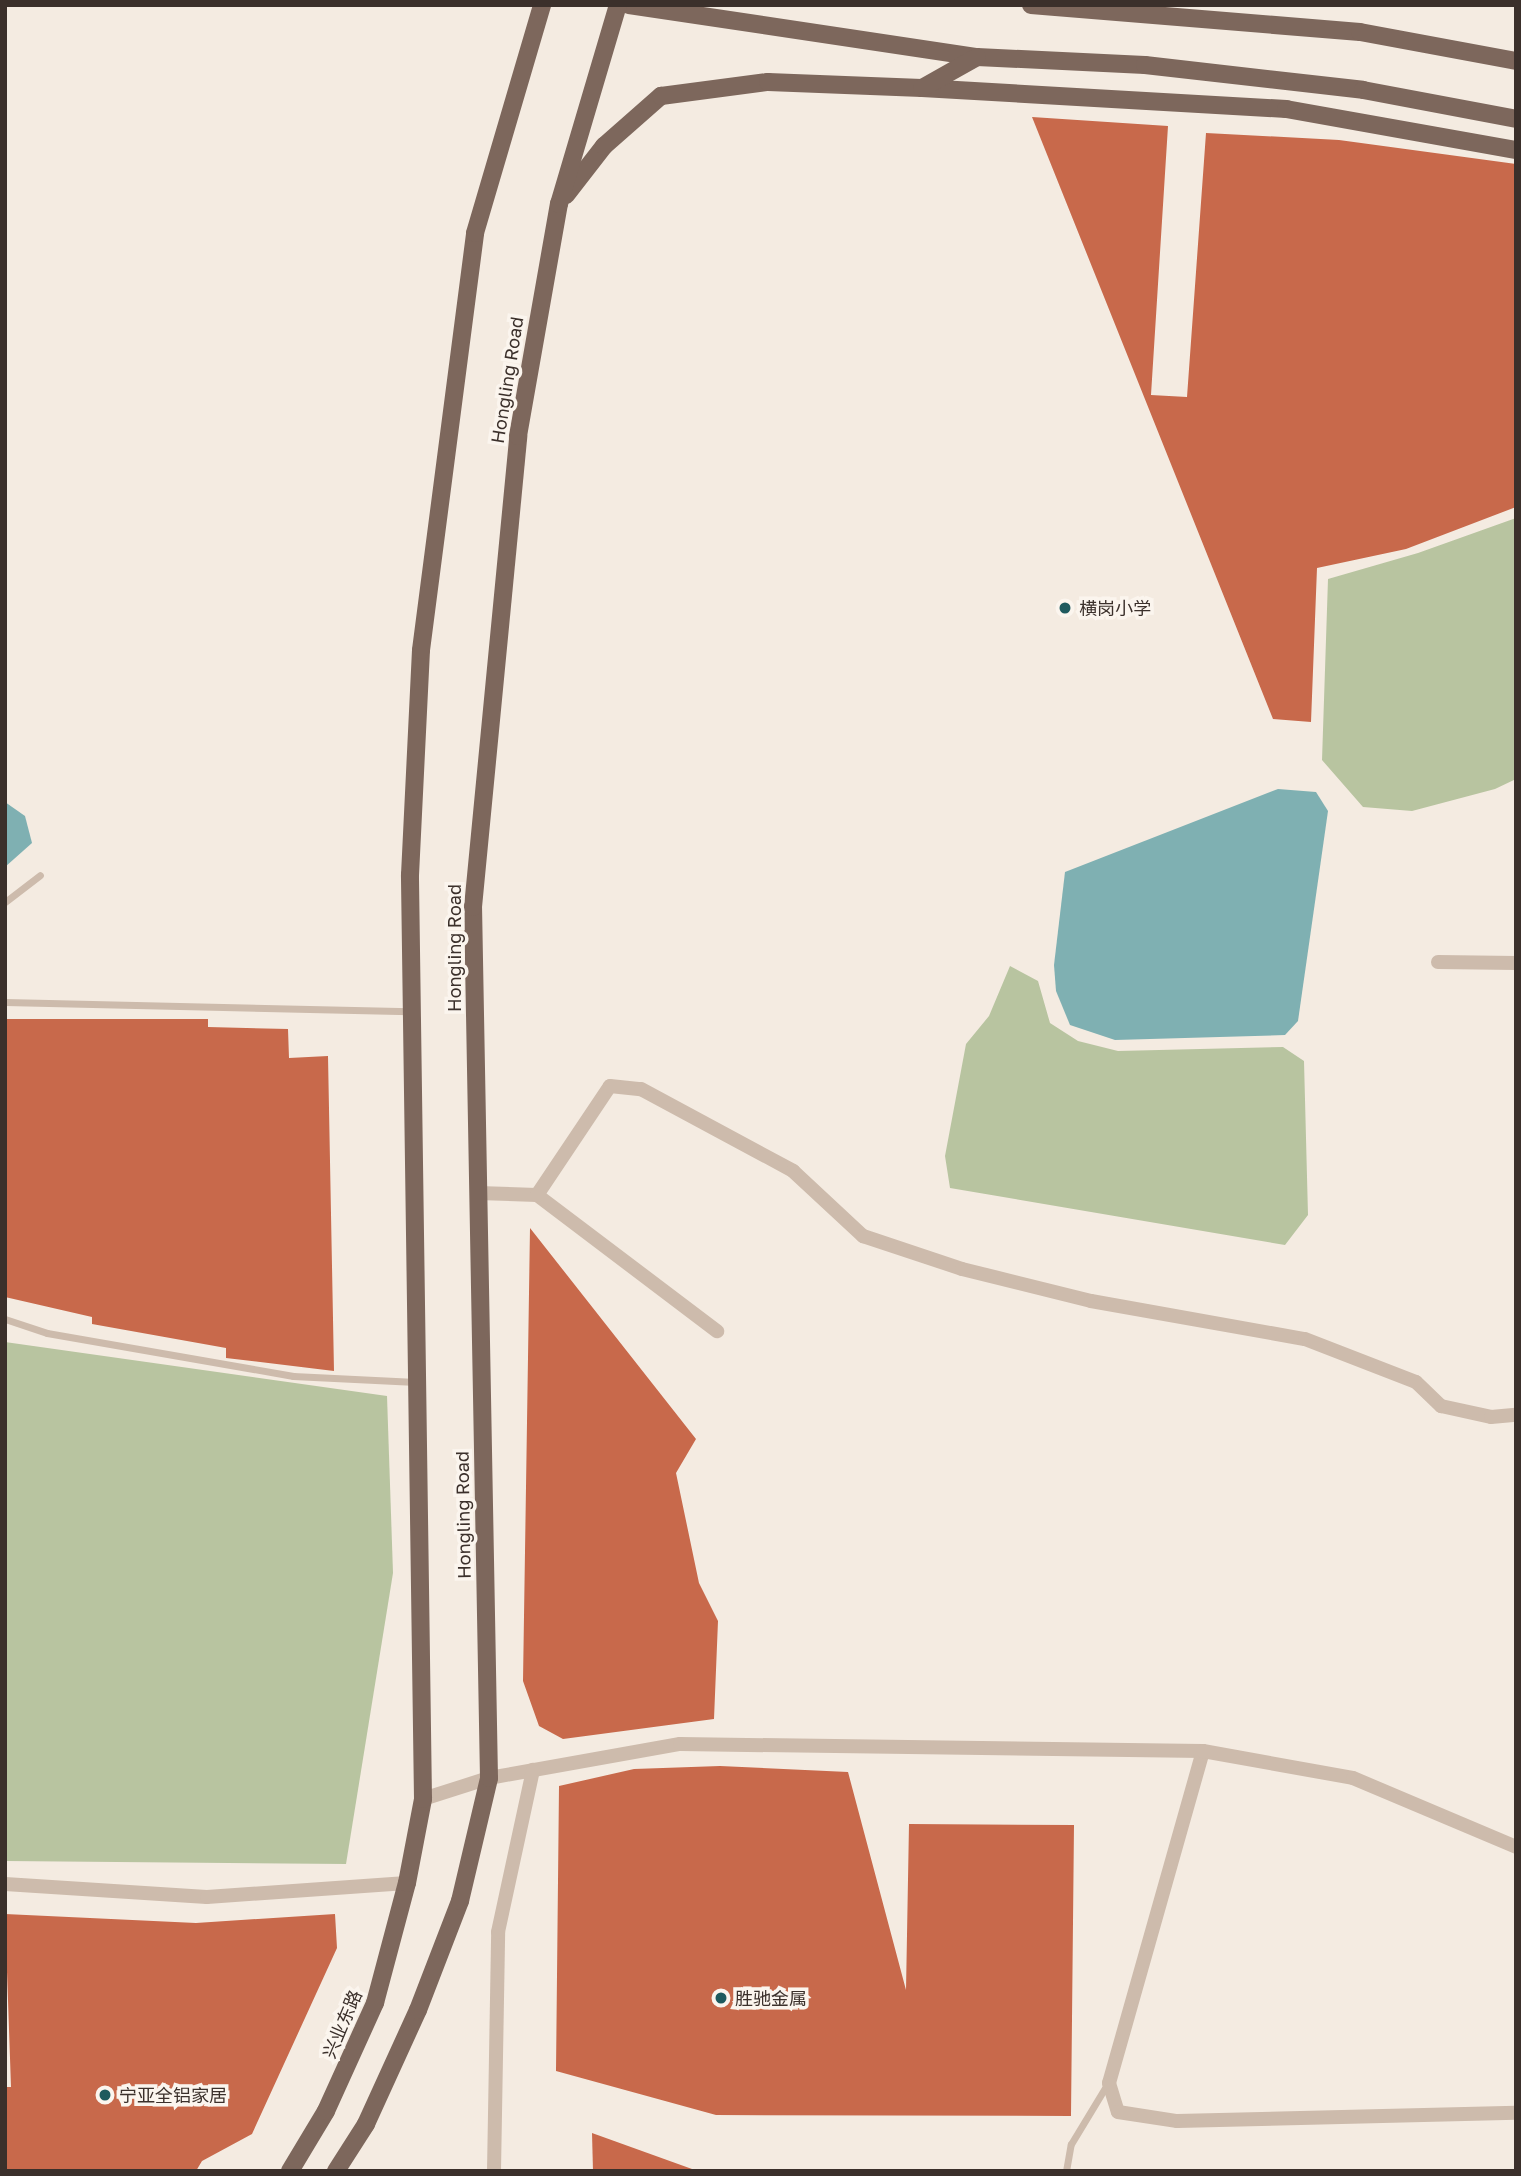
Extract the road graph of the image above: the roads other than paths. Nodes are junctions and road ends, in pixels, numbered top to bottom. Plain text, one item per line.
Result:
1 (542, 5) edge
2 (618, 5) edge
3 (629, 5) edge
4 (1031, 5) edge
5 (977, 57) junction
6 (1516, 61) edge
7 (922, 88) junction
8 (1516, 119) edge
9 (1516, 150) edge
10 (559, 204) junction
11 (40, 875) dead end
12 (5, 902) edge
13 (1438, 962) dead end
14 (1516, 963) edge
15 (5, 1002) edge
16 (412, 1011) junction
17 (478, 1193) junction
18 (537, 1195) junction
19 (5, 1319) edge
20 (717, 1331) dead end
21 (417, 1382) junction
22 (1516, 1415) edge
23 (1203, 1751) junction
24 (533, 1770) junction
25 (489, 1778) junction
26 (423, 1799) junction
27 (1516, 1847) edge
28 (407, 1883) junction
29 (5, 1884) edge
30 (1109, 2082) junction
31 (1516, 2113) edge
32 (290, 2171) edge
33 (336, 2171) edge
34 (494, 2171) edge
35 (1066, 2171) edge

1 - 16 main road
2 - 10 main road, Hongling Road
3 - 5 main road
4 - 6 main road
5 - 7 main road
5 - 8 main road
7 - 9 main road
7 - 10 main road
10 - 17 main road, Hongling Road
11 - 12 lane
13 - 14 street
15 - 16 lane
16 - 21 main road
17 - 18 street
17 - 25 main road, Hongling Road
18 - 20 street
18 - 22 street
19 - 21 lane
21 - 26 main road
23 - 24 street
23 - 27 street
23 - 30 street
24 - 25 street
24 - 34 street
25 - 26 street
25 - 33 main road, Hongling Road
26 - 28 main road
28 - 29 street
28 - 32 main road, 兴业东路
30 - 31 street
30 - 35 lane

